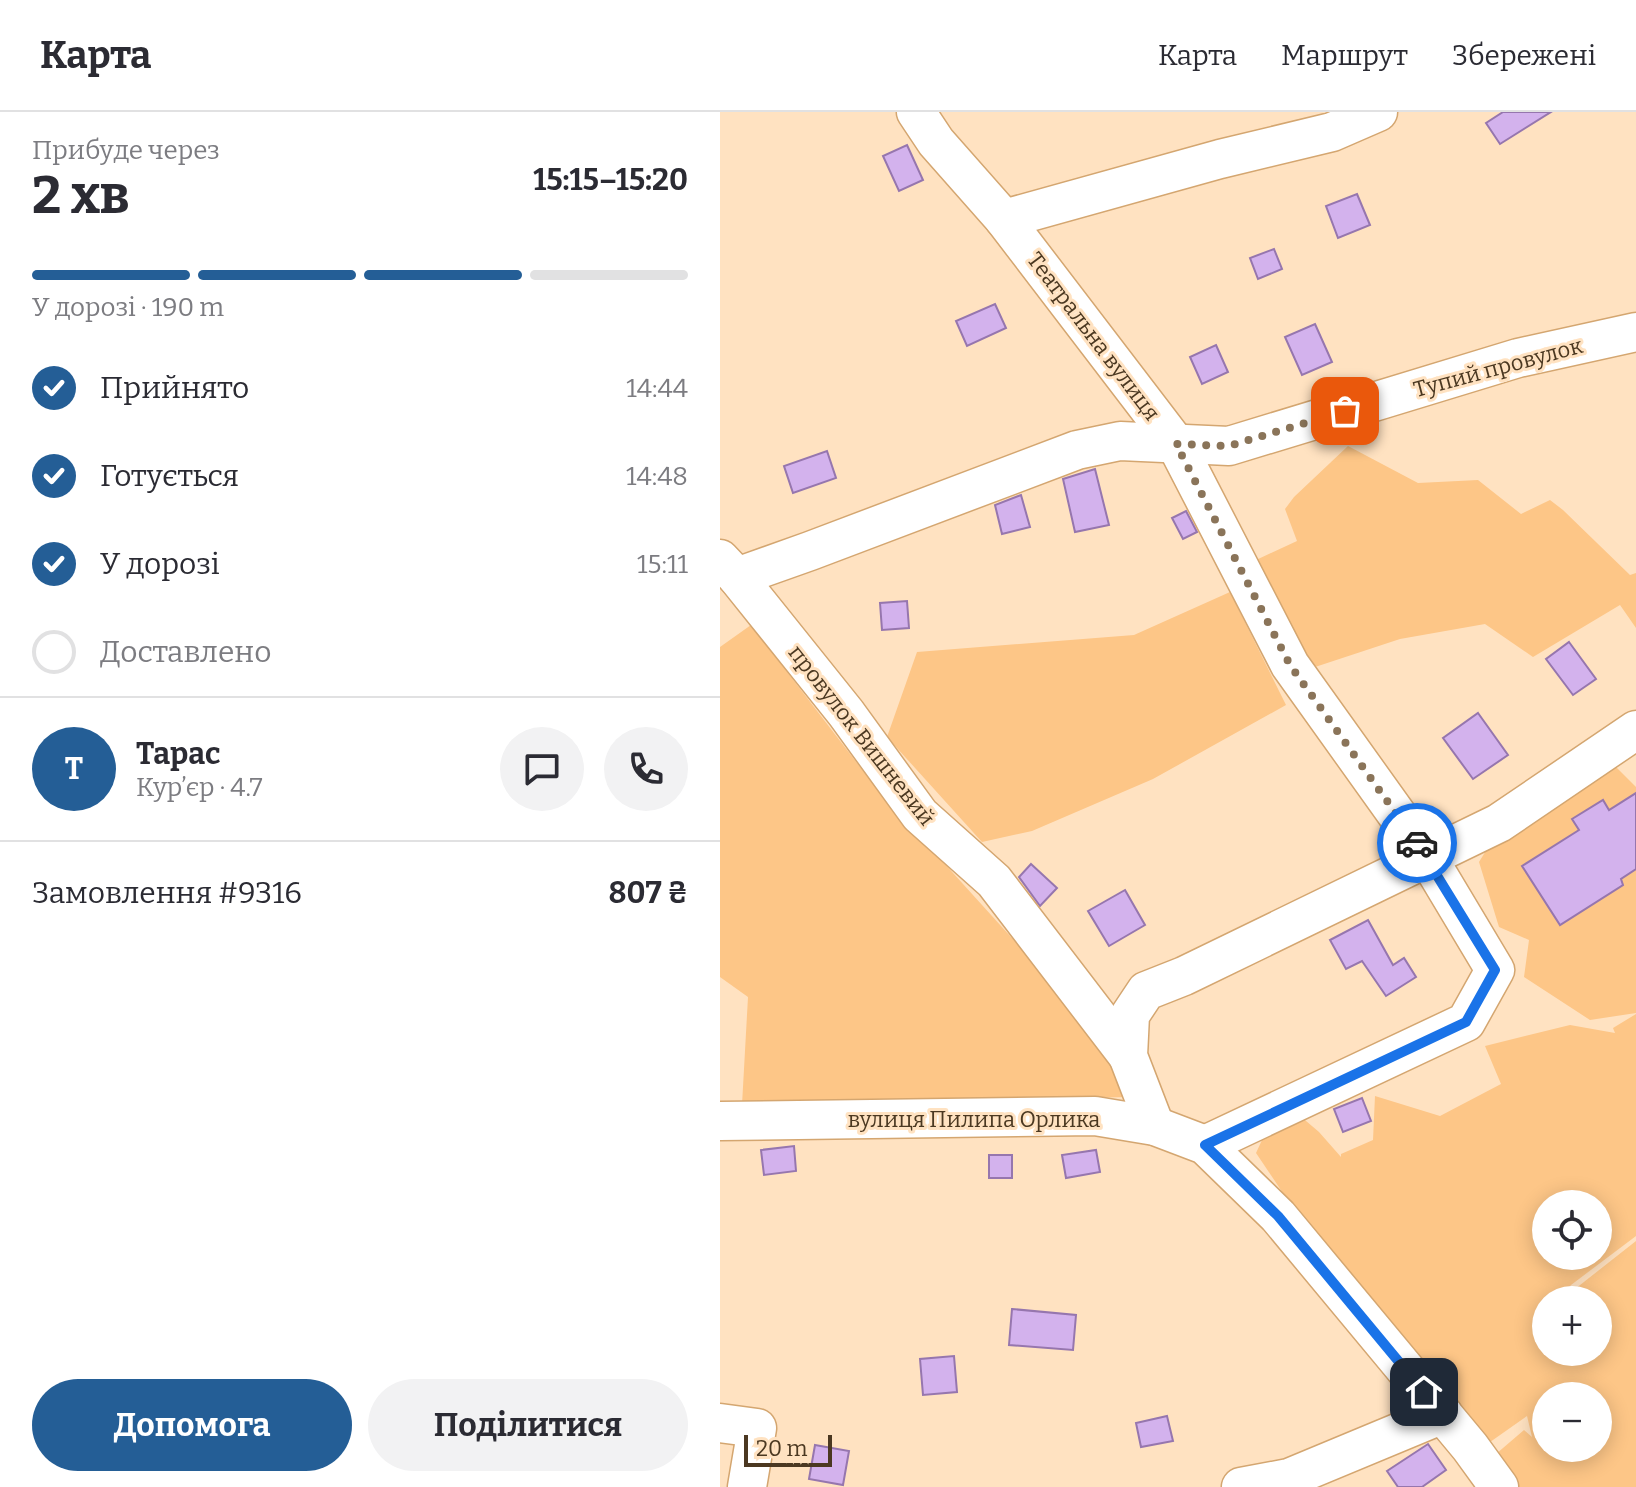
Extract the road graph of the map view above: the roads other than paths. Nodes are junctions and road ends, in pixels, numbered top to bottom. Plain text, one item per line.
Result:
1 (916, 112) edge
2 (1378, 112) edge
3 (1004, 219) junction
4 (1636, 332) edge
5 (1176, 444) junction
6 (728, 568) edge
7 (1636, 730) edge
8 (1428, 858) junction
9 (1128, 1056) junction
10 (720, 1121) edge
11 (1155, 1126) junction
12 (1205, 1145) junction
13 (1443, 1414) junction
14 (720, 1423) edge
15 (747, 1487) edge
16 (1241, 1487) edge
17 (1499, 1487) edge

1 - 3 street, Театральна вулиця
2 - 3 street
3 - 5 street, Театральна вулиця
4 - 5 street, Тупий провулок
5 - 6 street, Тупий провулок
5 - 8 street, Театральна вулиця
6 - 9 street, провулок Вишневий
7 - 8 street
8 - 9 street
8 - 12 street, Театральна вулиця
9 - 11 street
10 - 11 street, вулиця Пилипа Орлика
11 - 12 street, вулиця Пилипа Орлика
12 - 13 street, вулиця Пилипа Орлика
13 - 16 street
13 - 17 street, вулиця Пилипа Орлика
14 - 15 street

